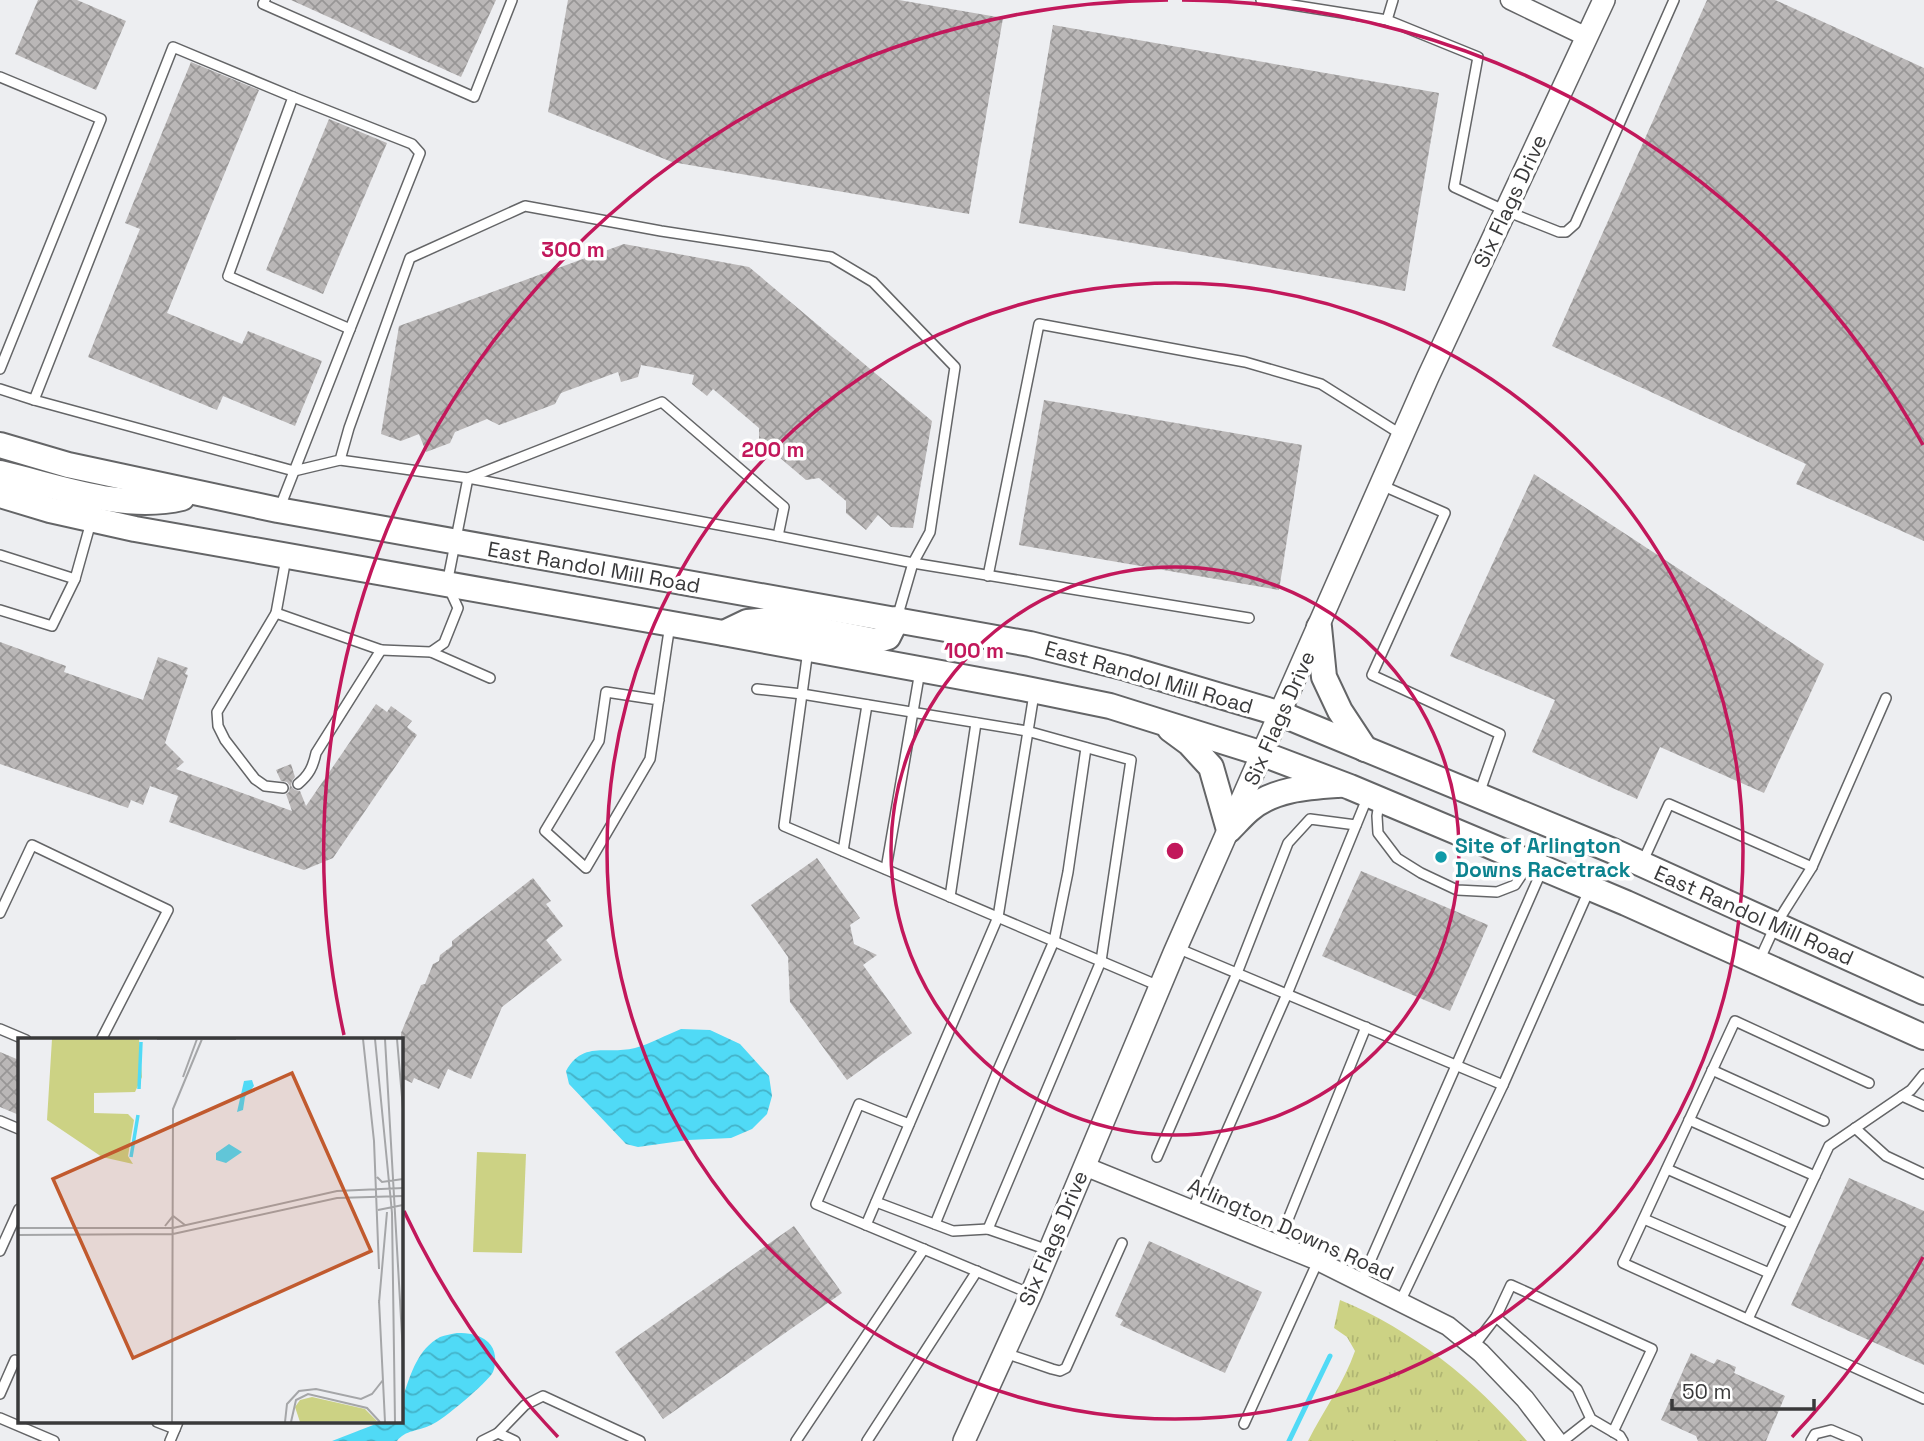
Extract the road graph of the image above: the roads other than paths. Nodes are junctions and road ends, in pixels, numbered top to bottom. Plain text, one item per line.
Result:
1 (265, 0) edge
2 (512, 0) edge
3 (1261, 0) edge
4 (1393, 0) edge
5 (1510, 0) edge
6 (1604, 0) edge
7 (1674, 0) edge
8 (1289, 2) edge
9 (1387, 20) junction
10 (1587, 37) junction
11 (0, 77) edge
12 (293, 97) junction
13 (1506, 211) junction
14 (350, 329) junction
15 (0, 369) edge
16 (0, 389) edge
17 (34, 400) junction
18 (1402, 435) junction
19 (0, 445) edge
20 (340, 460) junction
21 (294, 471) junction
22 (0, 473) edge
23 (468, 478) junction
24 (1380, 485) junction
25 (200, 494) junction
26 (0, 495) edge
27 (278, 510) junction
28 (92, 520) junction
29 (778, 536) junction
30 (455, 543) junction
31 (0, 555) edge
32 (287, 556) junction
33 (913, 563) junction
34 (988, 576) junction
35 (75, 579) junction
36 (447, 584) junction
37 (0, 610) edge
38 (276, 613) junction
39 (1250, 618) dead end
40 (897, 620) junction
41 (670, 624) junction
42 (1319, 626) junction
43 (723, 633) junction
44 (808, 649) junction
45 (381, 650) junction
46 (431, 652) junction
47 (920, 669) junction
48 (490, 678) dead end
49 (757, 689) dead end
50 (1034, 690) junction
51 (802, 694) junction
52 (1886, 698) dead end
53 (659, 701) junction
54 (867, 705) junction
55 (912, 712) junction
56 (1281, 714) junction
57 (1158, 720) junction
58 (976, 723) junction
59 (1027, 731) junction
60 (1086, 748) junction
61 (1365, 749) junction
62 (1264, 754) junction
63 (298, 784) dead end
64 (1343, 784) junction
65 (283, 788) dead end
66 (1479, 796) junction
67 (1374, 797) junction
68 (1356, 825) junction
69 (1229, 830) junction
70 (843, 851) junction
71 (1641, 864) junction
72 (1536, 865) junction
73 (1812, 867) junction
74 (886, 869) junction
75 (1591, 888) junction
76 (950, 897) junction
77 (0, 913) edge
78 (998, 917) junction
79 (1776, 923) junction
80 (1054, 941) junction
81 (1177, 948) junction
82 (1101, 961) junction
83 (1758, 962) junction
84 (1237, 973) junction
85 (1160, 986) junction
86 (1924, 992) edge
87 (1287, 994) junction
88 (1366, 1027) junction
89 (0, 1029) edge
90 (1924, 1037) edge
91 (21, 1038) edge
92 (102, 1038) edge
93 (1457, 1065) junction
94 (1712, 1070) junction
95 (1924, 1074) edge
96 (1869, 1083) dead end
97 (1503, 1085) junction
98 (1902, 1096) junction
99 (1924, 1106) edge
100 (1689, 1120) junction
101 (0, 1121) edge
102 (1824, 1121) dead end
103 (909, 1124) junction
104 (1855, 1128) junction
105 (18, 1129) edge
106 (1157, 1157) dead end
107 (1084, 1166) junction
108 (1667, 1168) junction
109 (1924, 1174) edge
110 (1815, 1176) junction
111 (876, 1202) junction
112 (1192, 1210) junction
113 (18, 1211) edge
114 (1644, 1219) junction
115 (935, 1224) junction
116 (1792, 1224) junction
117 (866, 1225) junction
118 (988, 1229) junction
119 (1122, 1243) dead end
120 (1278, 1244) junction
121 (924, 1249) junction
122 (1048, 1250) junction
123 (0, 1251) edge
124 (1318, 1261) junction
125 (977, 1271) junction
126 (1769, 1273) junction
127 (1361, 1282) junction
128 (1031, 1294) junction
129 (1401, 1302) junction
130 (1496, 1317) junction
131 (1748, 1319) junction
132 (1473, 1347) junction
133 (1004, 1352) junction
134 (18, 1362) edge
135 (0, 1394) edge
136 (1924, 1399) edge
137 (0, 1418) edge
138 (1591, 1419) junction
139 (1244, 1424) dead end
140 (176, 1426) edge
141 (1613, 1432) junction
142 (498, 1433) junction
143 (54, 1441) edge
144 (170, 1441) edge
145 (482, 1441) edge
146 (515, 1441) edge
147 (640, 1441) edge
148 (796, 1441) edge
149 (867, 1441) edge
150 (964, 1441) edge
151 (1557, 1441) edge
152 (1563, 1441) edge
153 (1623, 1441) edge
154 (1811, 1441) edge
155 (1857, 1441) edge

1 - 2 lane
3 - 8 lane
4 - 9 lane
5 - 10 street
6 - 10 street, Six Flags Drive
7 - 13 lane
8 - 9 lane
9 - 13 lane
10 - 13 street, Six Flags Drive
11 - 15 lane
12 - 14 lane
12 - 14 lane
12 - 17 lane
13 - 18 street, Six Flags Drive
14 - 21 lane
16 - 17 lane
17 - 21 lane
18 - 24 street, Six Flags Drive
18 - 34 lane
19 - 25 main road, East Randol Mill Road
20 - 21 lane
20 - 23 lane
20 - 33 lane
21 - 27 lane
22 - 25 main road
23 - 29 lane
23 - 29 lane
23 - 30 lane
24 - 42 street, Six Flags Drive
24 - 66 lane
25 - 27 main road, East Randol Mill Road
26 - 28 main road, East Randol Mill Road
27 - 30 main road, East Randol Mill Road
28 - 32 main road, East Randol Mill Road
28 - 35 lane
29 - 33 lane
30 - 36 lane
30 - 40 main road, East Randol Mill Road
31 - 35 lane
32 - 36 main road, East Randol Mill Road
32 - 38 lane
33 - 34 lane
33 - 40 lane
34 - 39 lane
35 - 37 lane
36 - 41 main road, East Randol Mill Road
36 - 46 lane
38 - 45 lane
38 - 65 lane
40 - 43 main road
40 - 56 main road, East Randol Mill Road
41 - 43 main road, East Randol Mill Road
41 - 53 lane
42 - 56 street, Six Flags Drive
42 - 61 main road
43 - 44 main road, East Randol Mill Road
44 - 47 main road, East Randol Mill Road
44 - 51 lane
45 - 46 lane
45 - 63 lane
46 - 48 lane
47 - 50 main road, East Randol Mill Road
47 - 55 lane
49 - 51 lane
50 - 57 main road, East Randol Mill Road
50 - 59 lane
51 - 54 lane
51 - 70 lane
52 - 73 lane
53 - 53 lane
54 - 55 lane
54 - 70 lane
55 - 58 lane
55 - 74 lane
56 - 61 main road, East Randol Mill Road
56 - 62 street, Six Flags Drive
57 - 62 main road, East Randol Mill Road
57 - 69 main road
58 - 59 lane
58 - 76 lane
59 - 60 lane
59 - 78 lane
60 - 80 lane
60 - 82 lane
61 - 66 main road, East Randol Mill Road
62 - 64 main road, East Randol Mill Road
62 - 69 street, Six Flags Drive
64 - 67 main road, East Randol Mill Road
64 - 69 main road
66 - 71 main road, East Randol Mill Road
67 - 68 lane
67 - 72 main road, East Randol Mill Road
67 - 72 lane
68 - 84 lane
68 - 87 lane
69 - 81 street, Six Flags Drive
70 - 74 lane
71 - 73 lane
71 - 79 main road, East Randol Mill Road
72 - 75 main road, East Randol Mill Road
72 - 93 lane
73 - 79 lane
74 - 76 lane
75 - 83 main road, East Randol Mill Road
75 - 97 lane
76 - 78 lane
77 - 92 lane
78 - 80 lane
78 - 103 lane
79 - 83 lane
79 - 86 main road, East Randol Mill Road
80 - 82 lane
80 - 115 lane
81 - 84 lane
81 - 85 street, Six Flags Drive
82 - 85 lane
82 - 118 lane
83 - 90 main road, East Randol Mill Road
84 - 87 lane
84 - 106 lane
85 - 107 street, Six Flags Drive
87 - 88 lane
87 - 112 lane
88 - 93 lane
88 - 120 lane
89 - 91 lane
93 - 97 lane
93 - 127 lane
94 - 96 lane
94 - 100 lane
94 - 102 lane
95 - 98 lane
97 - 129 lane
98 - 99 lane
98 - 104 lane
100 - 108 lane
100 - 110 lane
101 - 105 lane
103 - 111 lane
103 - 117 lane
104 - 109 lane
104 - 110 lane
107 - 112 street, Arlington Downs Road
107 - 122 street, Six Flags Drive
108 - 114 lane
108 - 116 lane
110 - 116 lane
111 - 115 lane
111 - 117 lane
112 - 120 street, Arlington Downs Road
113 - 123 lane
114 - 126 lane
114 - 131 lane
115 - 118 lane
116 - 126 lane
117 - 121 lane
118 - 122 lane
119 - 133 lane
120 - 124 street, Arlington Downs Road
121 - 125 lane
121 - 148 lane
122 - 128 street, Six Flags Drive
124 - 127 street, Arlington Downs Road
124 - 139 lane
125 - 128 lane
125 - 149 lane
126 - 131 lane
127 - 129 street, Arlington Downs Road
128 - 133 street, Six Flags Drive
129 - 132 street, Arlington Downs Road
130 - 132 lane
130 - 138 lane
130 - 141 lane
131 - 136 lane
132 - 151 street, Arlington Downs Road
133 - 150 street, Six Flags Drive
134 - 135 lane
137 - 143 lane
138 - 141 lane
138 - 152 lane
140 - 144 lane
141 - 153 lane
142 - 145 lane
142 - 146 lane
142 - 147 lane
154 - 155 lane

